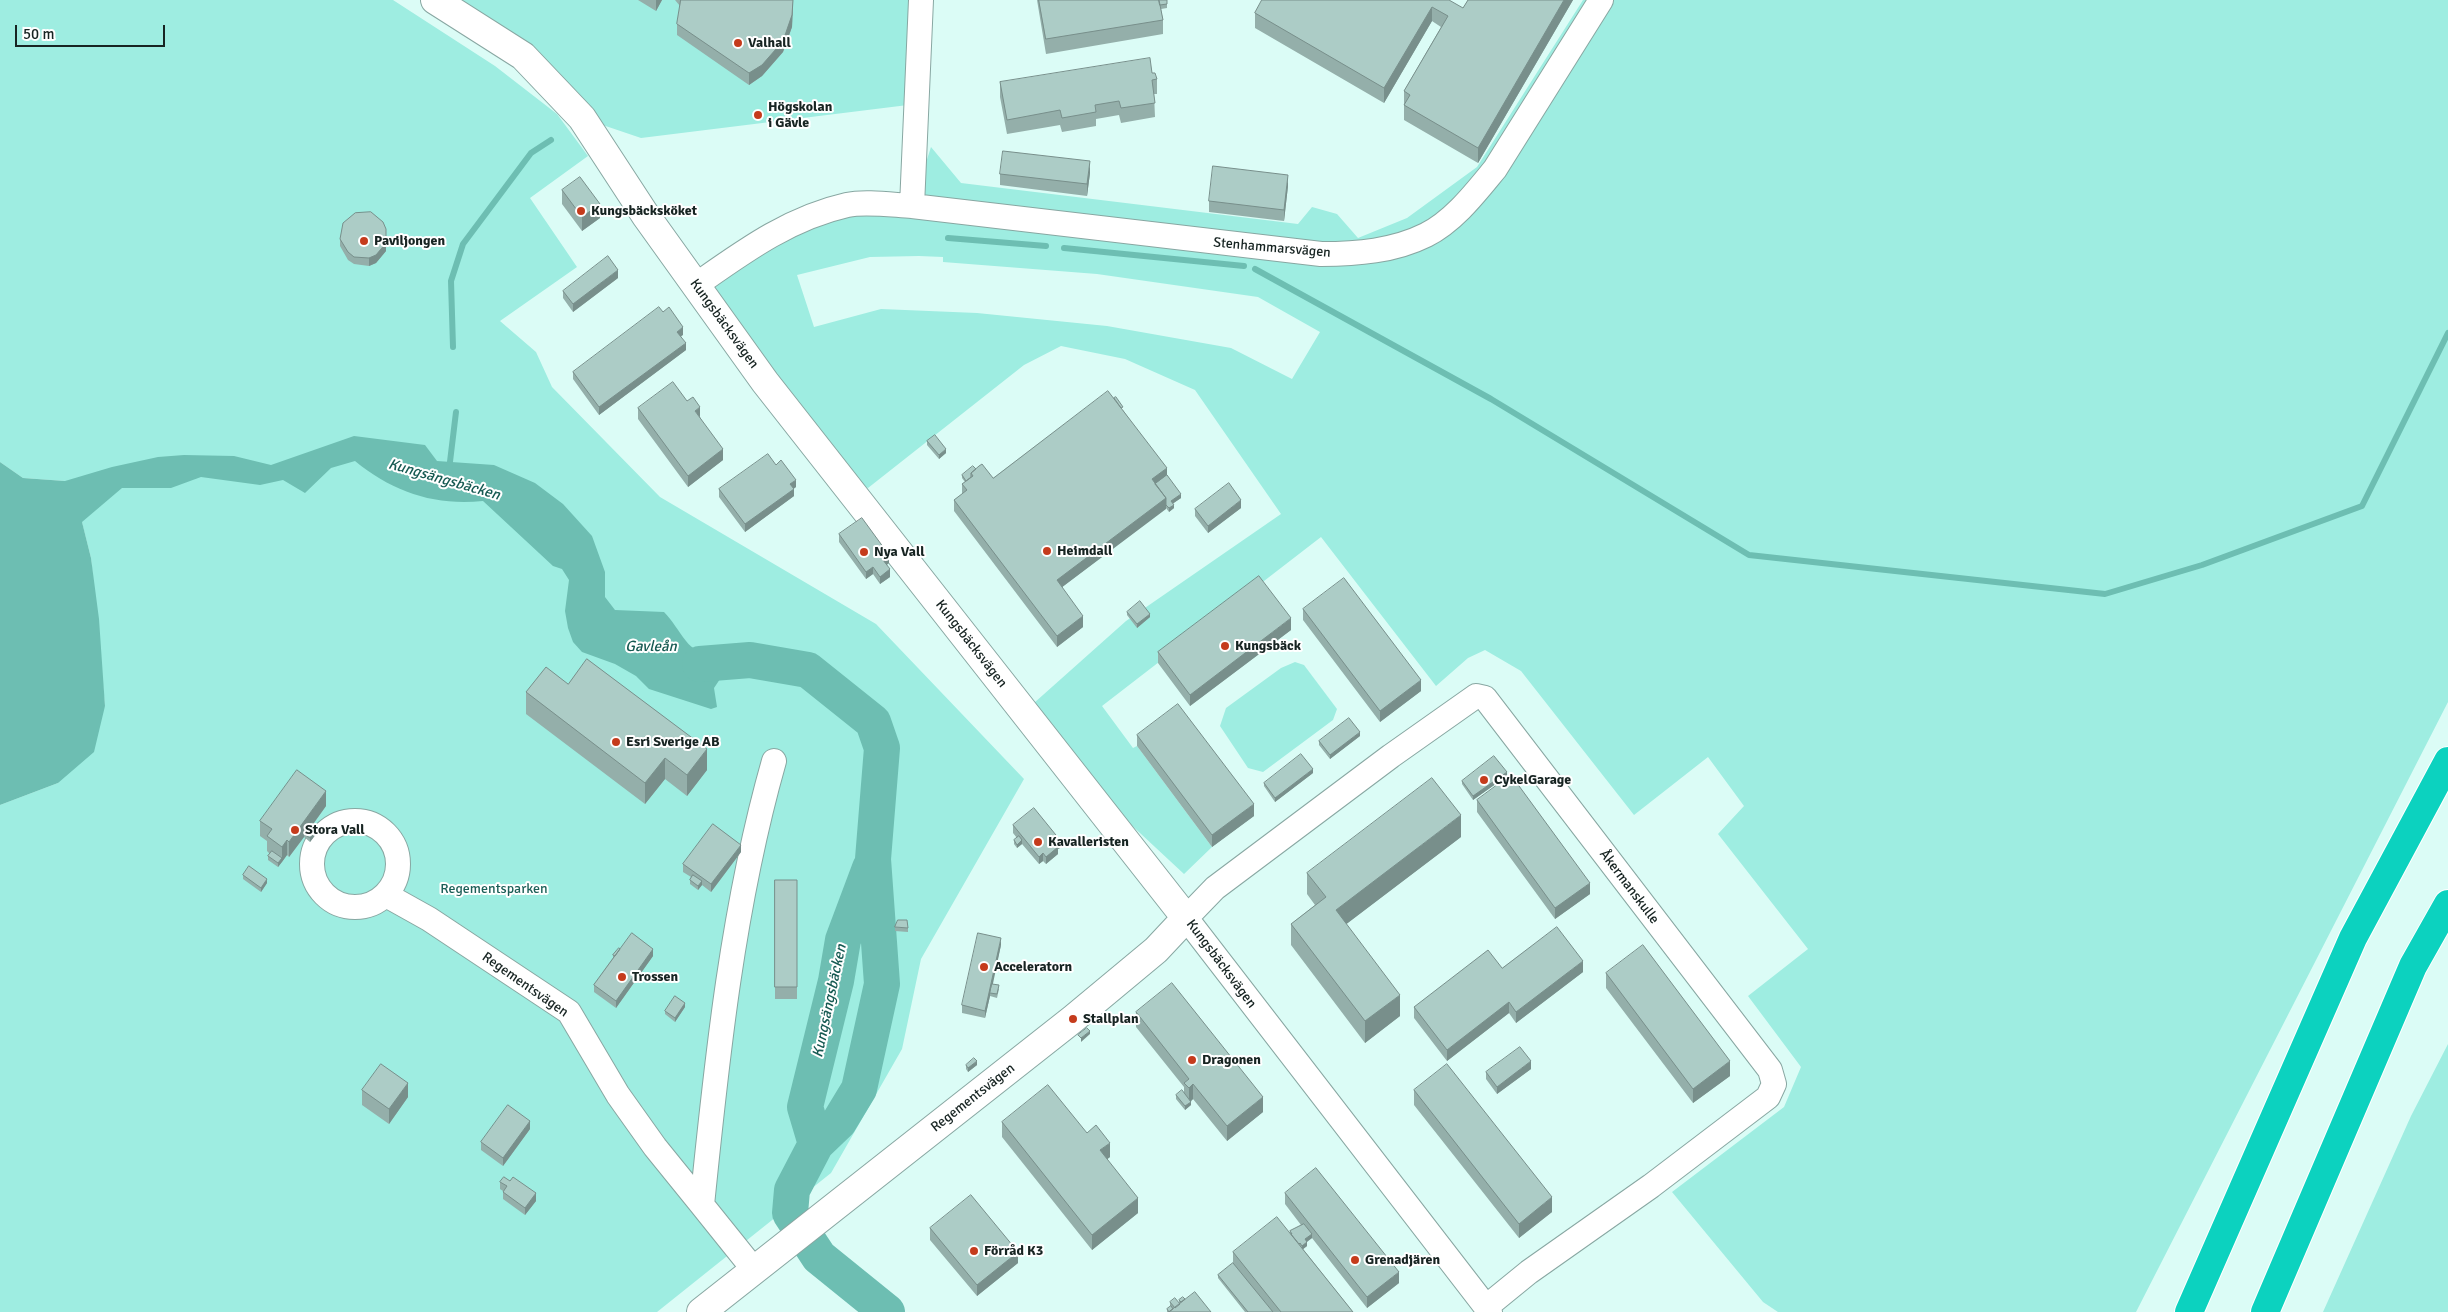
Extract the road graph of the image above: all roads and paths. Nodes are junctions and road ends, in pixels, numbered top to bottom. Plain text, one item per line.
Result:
1 (434, 0) edge
2 (921, 0) edge
3 (1601, 0) edge
4 (912, 206) junction
5 (696, 285) junction
6 (774, 761) dead end
7 (2448, 761) edge
8 (386, 895) dead end
9 (2448, 904) edge
10 (1186, 918) junction
11 (702, 1205) junction
12 (754, 1271) junction
13 (1488, 1310) edge
14 (702, 1312) edge
15 (2189, 1312) edge
16 (2265, 1312) edge

1 - 5 street, Kungsbäcksvägen
2 - 4 street
3 - 4 street, Stenhammarsvägen
4 - 5 street, Stenhammarsvägen
5 - 10 street, Kungsbäcksvägen
6 - 11 street
7 - 15 highway
8 - 11 street, Regementsvägen
9 - 16 highway
10 - 12 street, Regementsvägen
10 - 13 street, Kungsbäcksvägen
10 - 13 street, Åkermanskulle
11 - 12 street, Regementsvägen
12 - 14 street, Regementsvägen

